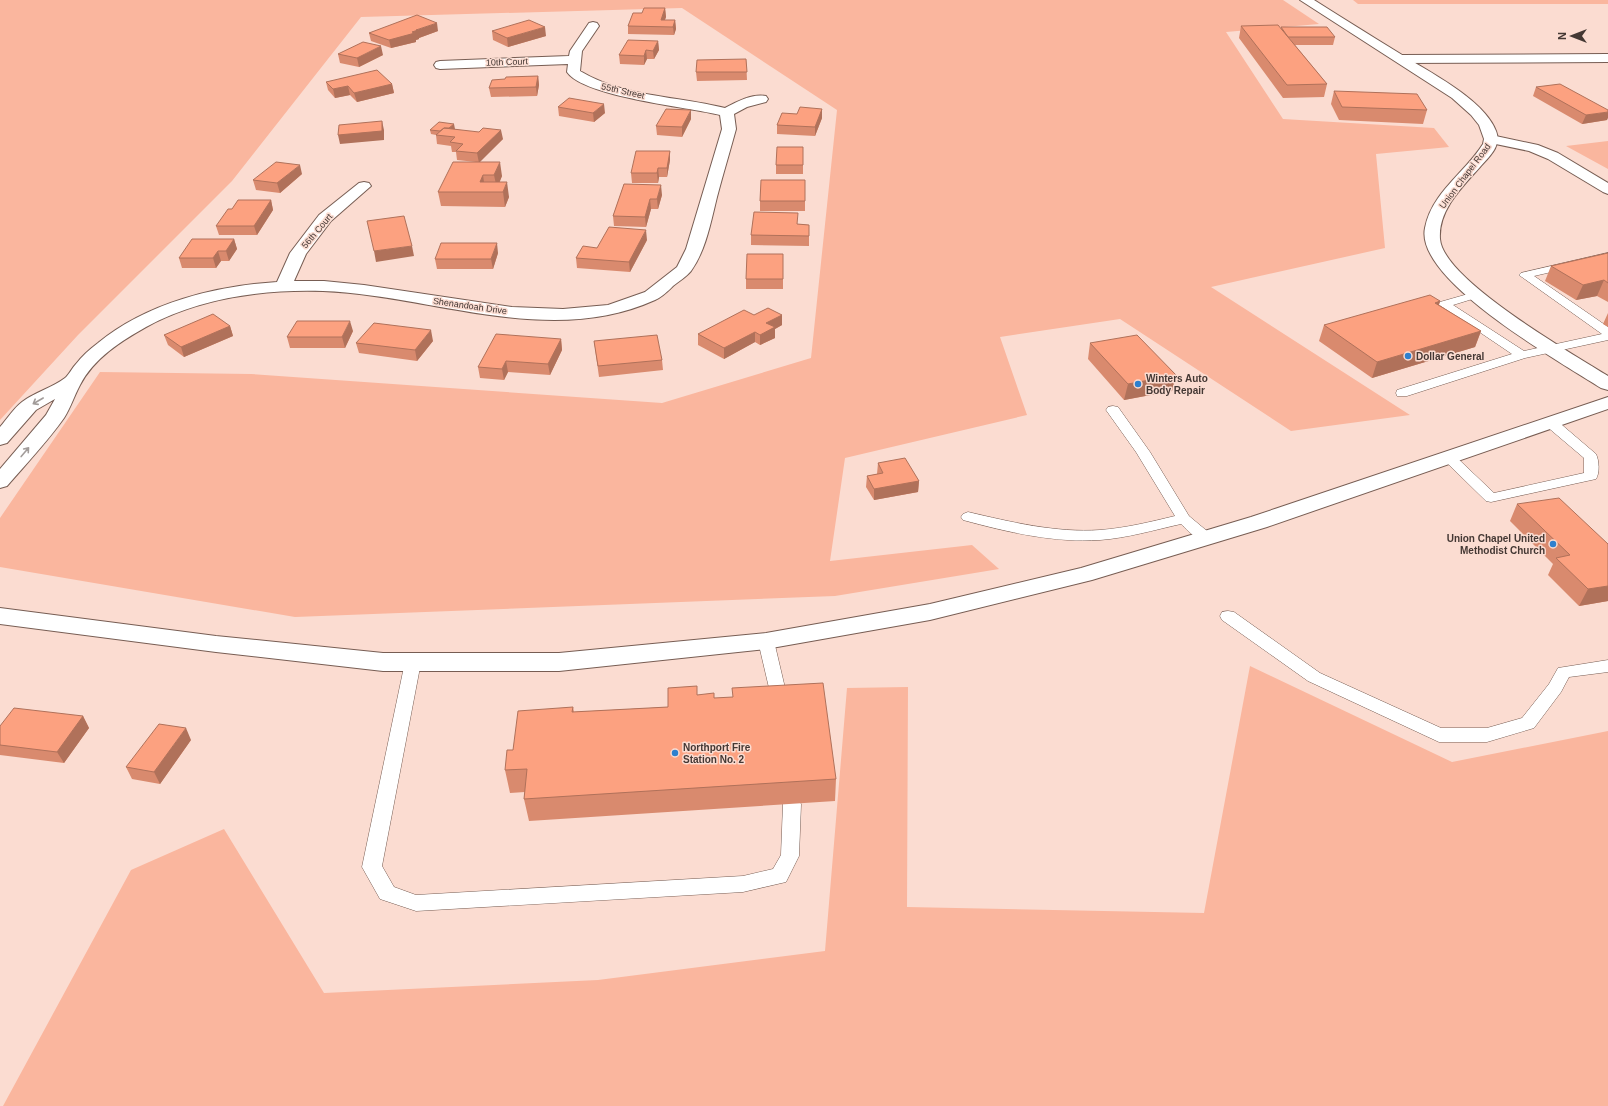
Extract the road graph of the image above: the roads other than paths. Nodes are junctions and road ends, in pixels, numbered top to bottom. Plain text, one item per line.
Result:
1 (1306, 0) edge
2 (593, 26) dead end
3 (1608, 58) edge
4 (1401, 59) junction
5 (574, 60) junction
6 (440, 65) dead end
7 (761, 99) dead end
8 (727, 112) junction
9 (1492, 139) junction
10 (364, 186) dead end
11 (1608, 189) edge
12 (1608, 256) edge
13 (284, 286) junction
14 (1474, 295) junction
15 (1608, 332) edge
16 (1608, 336) edge
17 (1550, 348) junction
18 (1522, 356) junction
19 (72, 382) junction
20 (1608, 384) edge
21 (1402, 393) dead end
22 (1608, 403) edge
23 (1113, 410) dead end
24 (1550, 422) junction
25 (0, 439) edge
26 (1448, 456) junction
27 (0, 482) edge
28 (968, 517) dead end
29 (1184, 519) junction
30 (1208, 539) junction
31 (0, 616) edge
32 (1228, 616) dead end
33 (766, 641) junction
34 (413, 662) junction
35 (1608, 666) edge
36 (781, 708) edge
37 (792, 804) edge

1 - 4 street, Union Chapel Road
2 - 5 street
3 - 4 street
4 - 9 street, Union Chapel Road
5 - 6 street, 10th Court
5 - 8 street, 55th Street
7 - 8 street
8 - 13 street, Shenandoah Drive
9 - 11 street
9 - 14 street, Union Chapel Road
10 - 13 street, 56th Court
12 - 15 lane
13 - 19 street, Shenandoah Drive
14 - 17 street, Union Chapel Road
14 - 18 lane
16 - 17 lane
17 - 18 lane
17 - 20 street, Union Chapel Road
18 - 21 lane
19 -> 25 street, Shenandoah Drive
27 -> 19 street, Shenandoah Drive
22 - 24 street
23 - 29 lane
24 - 26 street
24 - 26 lane
26 - 30 street
28 - 29 lane
29 - 30 lane
30 - 33 street
31 - 34 street
32 - 35 lane
33 - 34 street
33 - 36 lane
34 - 37 lane

